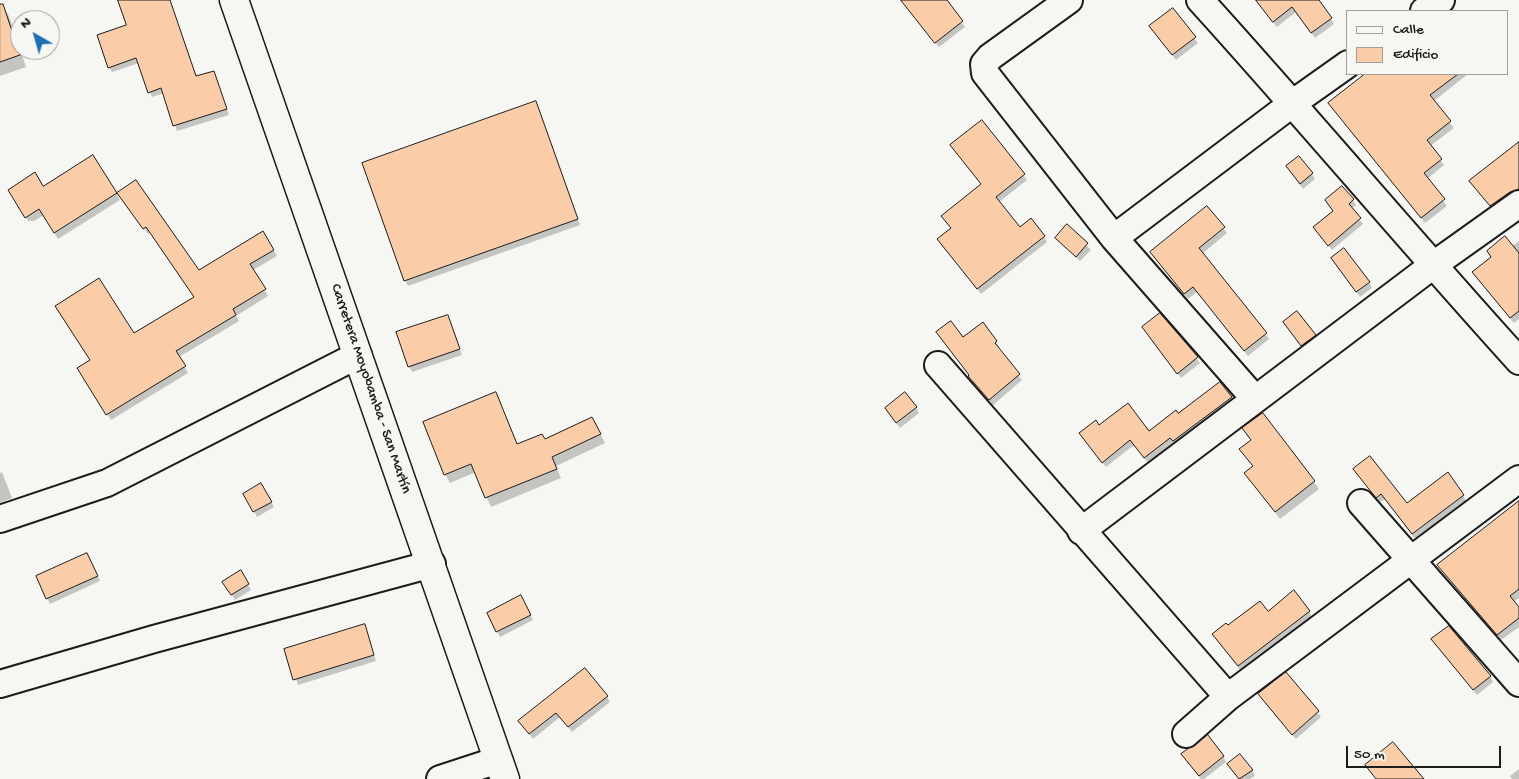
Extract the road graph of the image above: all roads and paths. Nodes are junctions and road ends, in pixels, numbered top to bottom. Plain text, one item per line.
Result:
1 (234, 0) edge
2 (1068, 0) edge
3 (1200, 0) edge
4 (1441, 0) edge
5 (1426, 10) edge
6 (1346, 65) edge
7 (1293, 103) junction
8 (1519, 204) edge
9 (1114, 238) junction
10 (1432, 266) junction
11 (358, 355) junction
12 (1519, 361) edge
13 (938, 365) dead end
14 (1255, 399) junction
15 (1519, 479) edge
16 (1361, 503) dead end
17 (0, 518) edge
18 (1081, 531) junction
19 (1412, 560) junction
20 (432, 564) junction
21 (1519, 683) edge
22 (0, 684) edge
23 (1228, 697) junction
24 (1186, 734) dead end
25 (501, 769) edge
26 (440, 779) edge

1 - 11 main road, Carretera Moyobamba - San Martín
2 - 9 street
3 - 7 street
4 - 5 street
6 - 7 street
7 - 9 street
7 - 10 street
8 - 10 street
9 - 14 street
10 - 12 street
10 - 14 street
11 - 17 street
11 - 20 main road, Carretera Moyobamba - San Martín
13 - 18 street
14 - 18 street
15 - 19 street
16 - 19 street
18 - 23 street
19 - 21 street
19 - 23 street
20 - 22 street
20 - 25 main road, Carretera Moyobamba - San Martín
23 - 24 street
25 - 26 street

